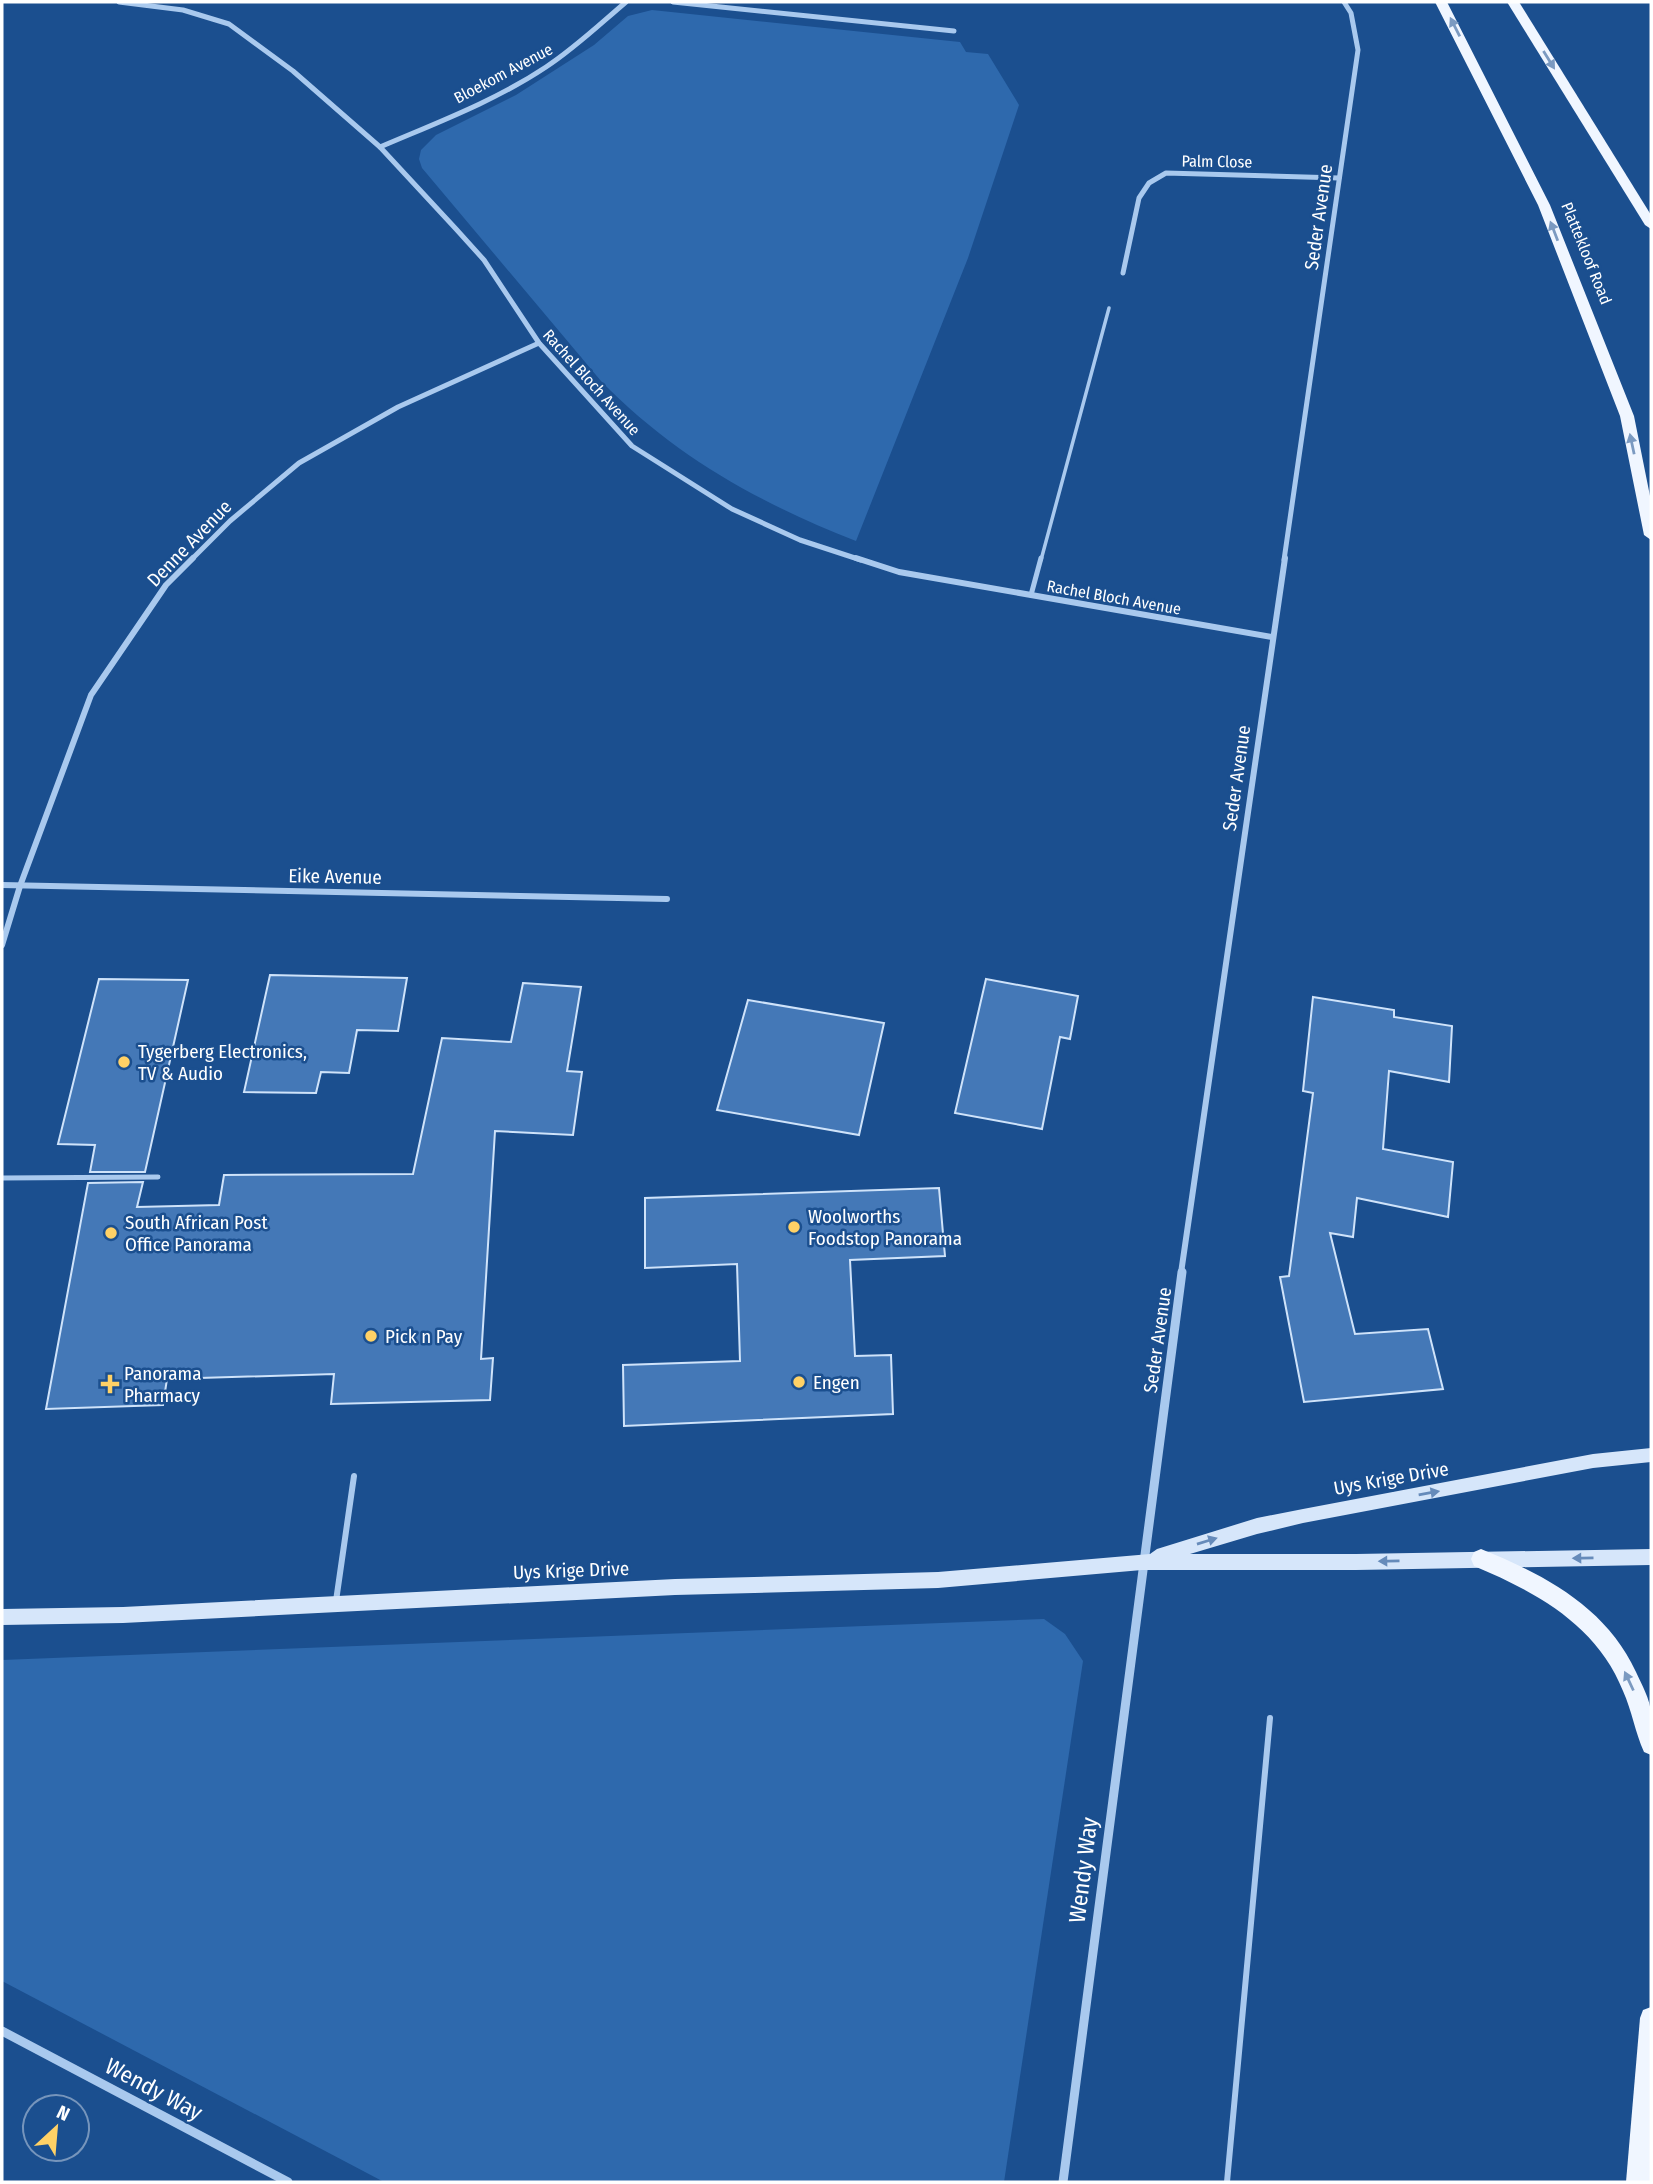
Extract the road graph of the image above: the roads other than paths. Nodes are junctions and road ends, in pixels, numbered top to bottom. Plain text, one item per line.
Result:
1 (119, 2) edge
2 (626, 2) edge
3 (673, 2) edge
4 (1344, 2) edge
5 (1441, 2) edge
6 (1513, 2) edge
7 (954, 31) dead end
8 (380, 146) junction
9 (1339, 178) junction
10 (1651, 225) edge
11 (1123, 273) dead end
12 (1108, 309) dead end
13 (539, 343) junction
14 (1651, 535) edge
15 (1031, 595) junction
16 (1272, 636) junction
17 (2, 885) edge
18 (20, 886) junction
19 (667, 899) dead end
20 (2, 945) edge
21 (158, 1177) dead end
22 (2, 1178) edge
23 (1651, 1455) edge
24 (354, 1476) dead end
25 (1651, 1557) edge
26 (1481, 1559) junction
27 (1142, 1562) junction
28 (336, 1604) junction
29 (2, 1617) edge
30 (1270, 1718) dead end
31 (1651, 1745) edge
32 (1651, 2018) edge
33 (2, 2031) edge
34 (288, 2182) edge
35 (1063, 2182) edge
36 (1227, 2182) edge
37 (1638, 2182) edge

1 - 8 street, Rachel Bloch Avenue
2 - 8 street, Bloekom Avenue
3 - 7 street
4 - 9 street, Seder Avenue
14 -> 5 main road, Plattekloof Road
6 -> 10 main road
8 - 13 street, Rachel Bloch Avenue
9 - 11 street, Palm Close
9 - 16 street, Seder Avenue
12 - 15 lane
13 - 15 street, Rachel Bloch Avenue
13 - 18 street, Denne Avenue
15 - 16 street, Rachel Bloch Avenue
16 - 27 street, Seder Avenue
17 - 18 street, Eike Avenue
18 - 19 street, Eike Avenue
18 - 20 street, Denne Avenue
21 - 22 lane
27 -> 23 street, Uys Krige Drive
24 - 28 lane
25 -> 26 street, Uys Krige Drive
26 -> 27 street, Uys Krige Drive
31 -> 26 main road
27 - 28 street, Uys Krige Drive
27 - 35 street, Wendy Way
28 - 29 street, Uys Krige Drive
30 - 36 lane
32 - 37 main road
33 - 34 street, Wendy Way

